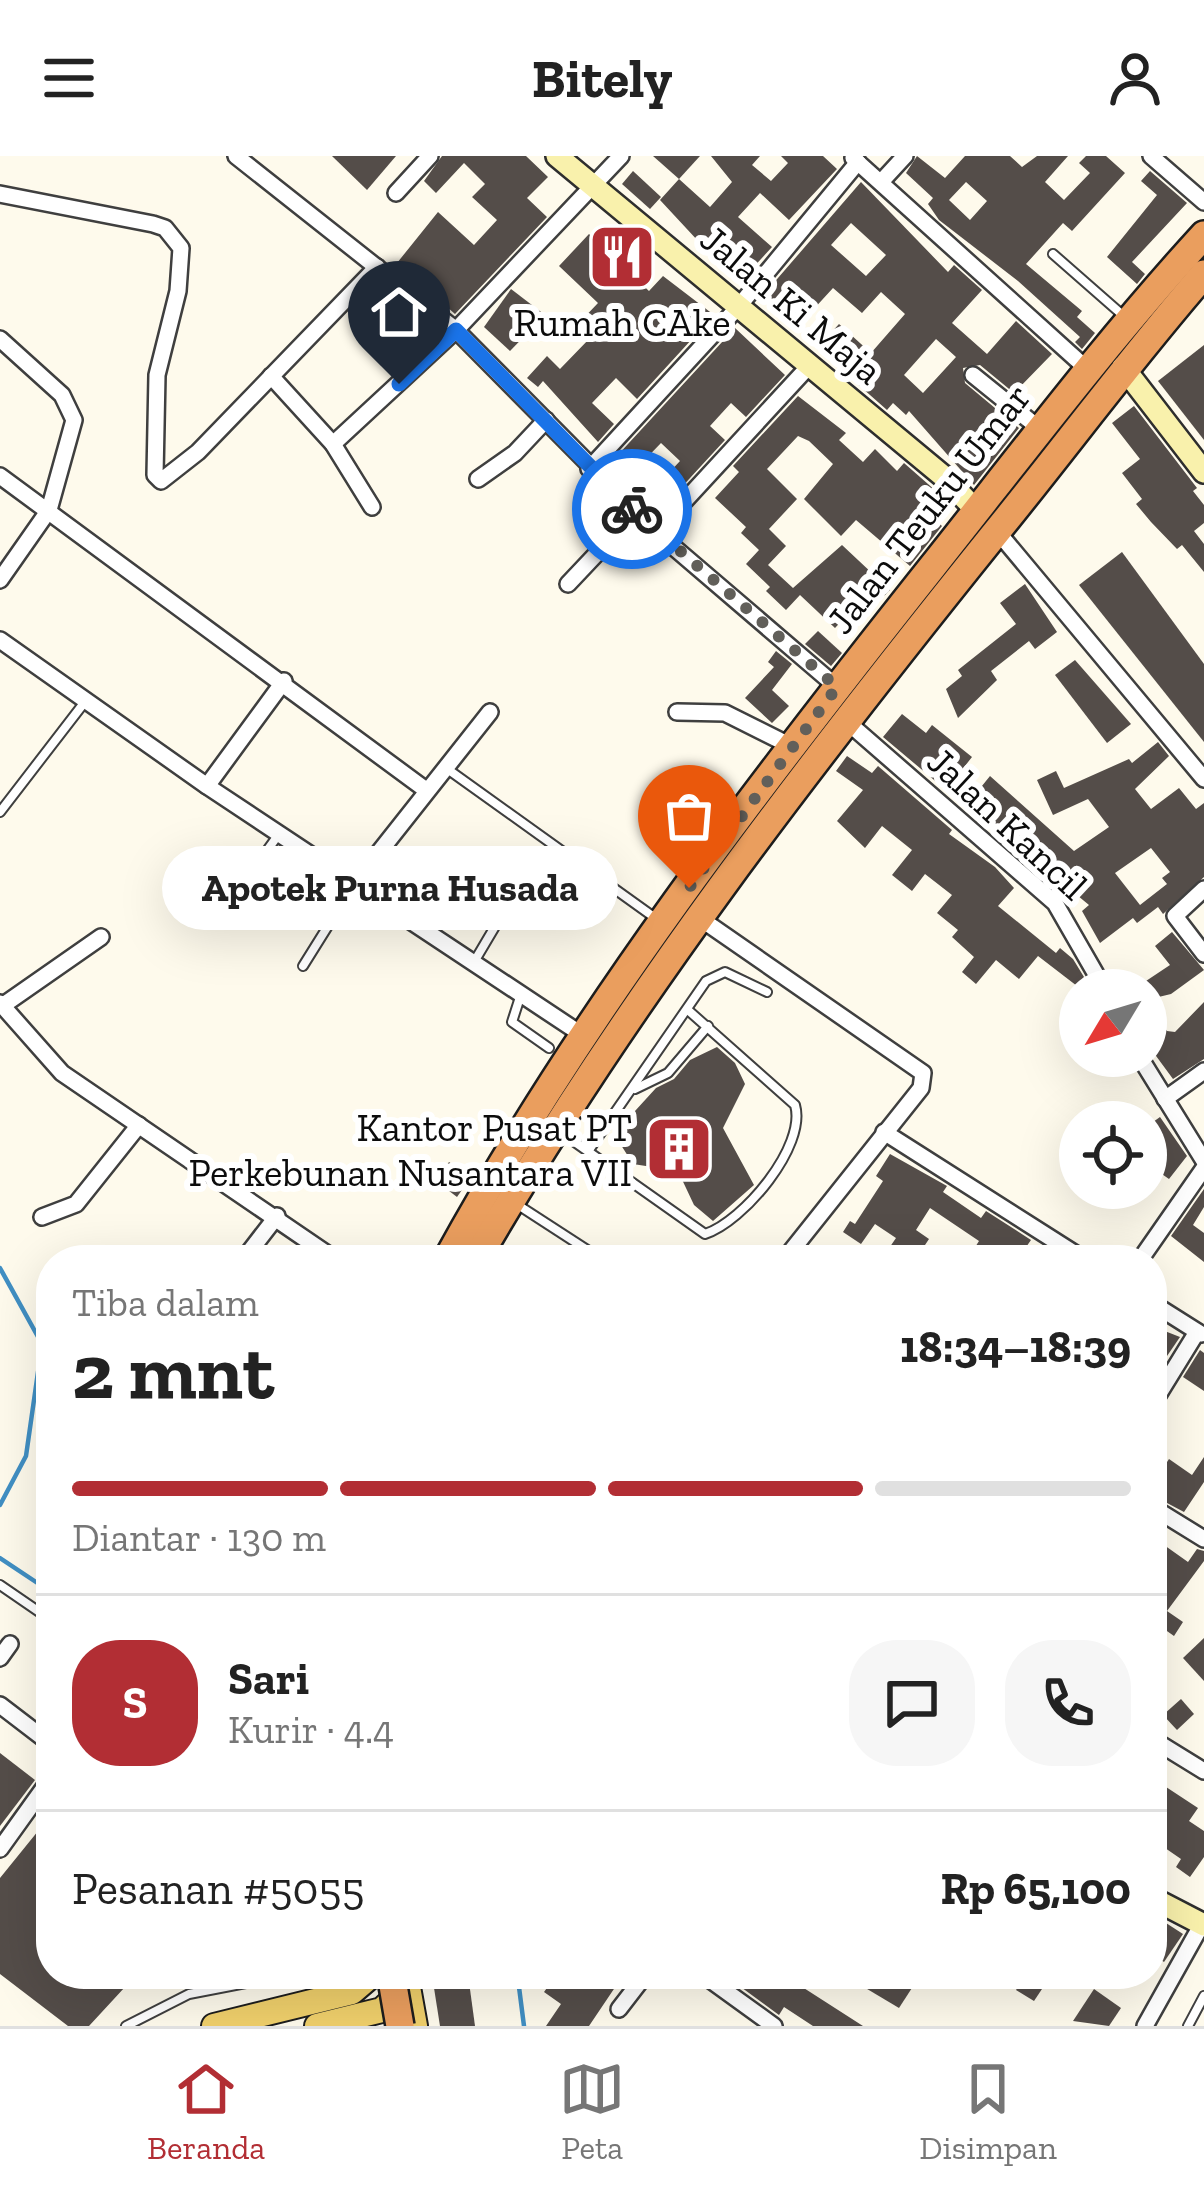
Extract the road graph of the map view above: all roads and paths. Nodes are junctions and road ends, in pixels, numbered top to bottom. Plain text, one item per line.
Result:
1 (236, 156) edge
2 (430, 156) edge
3 (557, 156) edge
4 (621, 156) edge
5 (905, 156) edge
6 (1151, 156) edge
7 (854, 159) edge
8 (881, 182) junction
9 (589, 183) junction
10 (396, 193) dead end
11 (0, 194) edge
12 (1204, 202) edge
13 (1204, 235) edge
14 (1053, 254) dead end
15 (377, 267) junction
16 (1204, 274) edge
17 (739, 306) junction
18 (1127, 319) junction
19 (456, 330) junction
20 (0, 338) edge
21 (810, 365) junction
22 (1123, 367) junction
23 (1086, 368) junction
24 (271, 376) junction
25 (973, 376) dead end
26 (545, 420) junction
27 (1040, 429) junction
28 (333, 444) junction
29 (589, 469) junction
30 (1204, 472) edge
31 (0, 476) edge
32 (478, 479) dead end
33 (372, 507) dead end
34 (50, 510) junction
35 (635, 512) junction
36 (987, 521) junction
37 (656, 532) junction
38 (0, 580) edge
39 (568, 584) dead end
40 (0, 640) edge
41 (284, 681) junction
42 (837, 687) junction
43 (85, 701) junction
44 (490, 712) dead end
45 (677, 712) dead end
46 (845, 720) junction
47 (791, 746) junction
48 (446, 768) junction
49 (1204, 778) edge
50 (207, 786) junction
51 (426, 790) junction
52 (0, 812) edge
53 (279, 834) junction
54 (354, 884) junction
55 (1204, 889) edge
56 (516, 891) dead end
57 (701, 920) junction
58 (664, 924) junction
59 (214, 925) dead end
60 (101, 937) dead end
61 (1204, 954) edge
62 (473, 963) junction
63 (303, 966) dead end
64 (1093, 969) edge
65 (767, 992) dead end
66 (522, 993) junction
67 (689, 1011) junction
68 (3, 1013) edge
69 (708, 1025) junction
70 (586, 1038) junction
71 (549, 1048) dead end
72 (1204, 1071) edge
73 (1152, 1077) edge
74 (634, 1090) junction
75 (1165, 1099) junction
76 (565, 1117) junction
77 (139, 1125) junction
78 (605, 1128) junction
79 (884, 1132) junction
80 (589, 1150) junction
81 (1204, 1164) edge
82 (511, 1201) junction
83 (42, 1216) dead end
84 (277, 1216) junction
85 (255, 1245) edge
86 (316, 1245) edge
87 (455, 1245) edge
88 (485, 1245) edge
89 (580, 1245) edge
90 (796, 1245) edge
91 (1061, 1245) edge
92 (1150, 1245) edge
93 (1167, 1312) edge
94 (1201, 1334) edge
95 (1167, 1383) edge
96 (1167, 1516) edge
97 (1204, 1539) edge
98 (0, 1585) edge
99 (36, 1610) edge
100 (0, 1705) edge
101 (36, 1731) edge
102 (1167, 1748) edge
103 (1204, 1771) edge
104 (36, 1799) edge
105 (0, 1849) edge
106 (1167, 1906) edge
107 (1203, 1924) edge
108 (1167, 1987) edge
109 (214, 1989) edge
110 (356, 1989) edge
111 (397, 1989) edge
112 (402, 1989) edge
113 (406, 1989) edge
114 (634, 1989) edge
115 (723, 1989) edge
116 (1166, 1989) edge
117 (1204, 1996) edge
118 (619, 2009) dead end
119 (354, 2017) junction
120 (126, 2026) edge
121 (214, 2026) edge
122 (317, 2026) edge
123 (380, 2026) edge
124 (400, 2026) edge
125 (415, 2026) edge
126 (774, 2026) edge
127 (1145, 2026) edge
128 (1188, 2026) edge

1 - 15 street
2 - 10 street
3 - 9 main road, Jalan Ki Maja
4 - 9 street
5 - 8 street
6 - 12 street
7 - 8 street
7 - 17 street
8 - 23 street
9 - 17 main road, Jalan Ki Maja
9 - 19 street
11 - 24 street
13 - 18 highway, Jalan Teuku Umar
14 - 18 lane
15 - 19 street
15 - 24 street
16 - 22 highway, Jalan Teuku Umar
17 - 21 main road, Jalan Ki Maja
17 - 29 street
18 - 23 highway, Jalan Teuku Umar
19 - 26 street
19 - 28 street
20 - 34 street
21 - 36 main road, Jalan Ki Maja
21 - 37 street
22 - 30 main road
22 - 36 highway, Jalan Teuku Umar
23 - 27 highway, Jalan Teuku Umar
24 - 28 street
25 - 27 street
26 - 29 street
26 - 32 street
27 - 36 highway, Jalan Teuku Umar
28 - 33 street
29 - 35 street
31 - 34 street
34 - 38 street
34 - 41 street
35 - 37 street
35 - 39 street
36 - 42 highway, Jalan Teuku Umar
36 - 46 highway, Jalan Teuku Umar
36 - 49 street
37 - 42 street
40 - 43 street
41 - 50 street
41 - 51 street
42 - 47 highway, Jalan Teuku Umar
43 - 50 street
43 - 52 lane
44 - 48 street
45 - 47 street
46 - 57 highway, Jalan Teuku Umar
46 - 64 street, Jalan Kancil
47 - 58 highway, Jalan Teuku Umar
48 - 51 street
48 - 58 lane
50 - 53 street
51 - 54 street
53 - 54 street
53 - 59 lane
54 - 62 street
54 - 63 lane
55 - 61 street
56 - 62 lane
57 - 76 highway, Jalan Teuku Umar
57 - 79 street
58 - 70 highway, Jalan Teuku Umar
60 - 68 street
62 - 66 street
65 - 67 lane
66 - 70 street
66 - 71 lane
67 - 69 lane
67 - 74 lane
68 - 77 street
69 - 74 lane
69 - 80 lane
70 - 87 highway, Jalan Teuku Umar
72 - 75 street
73 - 75 street
74 - 78 lane
75 - 81 street
76 - 78 lane
76 - 80 lane
76 - 82 highway, Jalan Teuku Umar
77 - 83 street
77 - 84 street
78 - 80 lane
79 - 90 street
79 - 91 street
81 - 92 street
82 - 88 highway, Jalan Teuku Umar
82 - 89 lane
84 - 85 street
84 - 86 street
93 - 94 street
94 - 95 street
96 - 97 street
98 - 99 lane
100 - 101 street
102 - 103 street
104 - 105 street
106 - 107 main road
107 - 108 street
109 - 120 lane
110 - 121 main road
111 - 119 main road
112 - 124 highway, bridge
113 - 125 main road
114 - 118 street
115 - 126 street
116 - 127 street
117 - 128 lane
119 - 122 main road
119 - 123 main road

